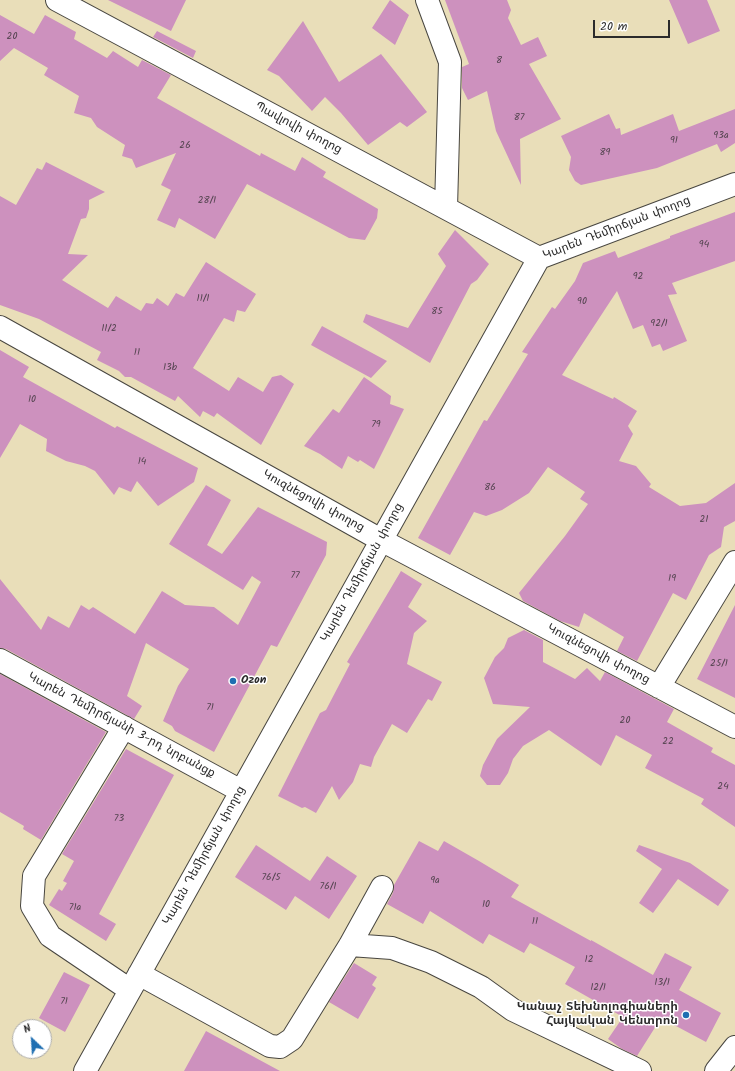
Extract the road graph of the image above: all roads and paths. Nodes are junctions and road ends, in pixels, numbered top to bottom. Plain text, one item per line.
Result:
1 (57, 0) edge
2 (427, 0) edge
3 (735, 184) edge
4 (446, 208) junction
5 (539, 258) junction
6 (0, 327) edge
7 (381, 540) junction
8 (735, 562) edge
9 (0, 660) edge
10 (659, 687) junction
11 (124, 727) junction
12 (735, 727) edge
13 (241, 791) junction
14 (382, 887) dead end
15 (350, 944) junction
16 (135, 982) junction
17 (735, 1047) edge
18 (85, 1071) edge
19 (640, 1071) edge
20 (716, 1071) edge

1 - 4 street, Պավլովի փողոց
2 - 4 street
3 - 5 street, Կարեն Դեմիրճյան փողոց
4 - 5 street, Պավլովի փողոց
5 - 7 street, Կարեն Դեմիրճյան փողոց
6 - 7 street, Կուզնեցովի փողոց
7 - 10 street, Կուզնեցովի փողոց
7 - 13 street, Կարեն Դեմիրճյան փողոց
8 - 10 street
9 - 11 street, Կարեն Դեմիրճյանի 3-րդ նրբանցք
10 - 12 street, Կուզնեցովի փողոց
11 - 13 street, Կարեն Դեմիրճյանի 3-րդ նրբանցք
11 - 16 street
13 - 16 street, Կարեն Դեմիրճյան փողոց
14 - 15 street
15 - 16 street
15 - 19 street
16 - 18 street, Կարեն Դեմիրճյան փողոց
17 - 20 street

